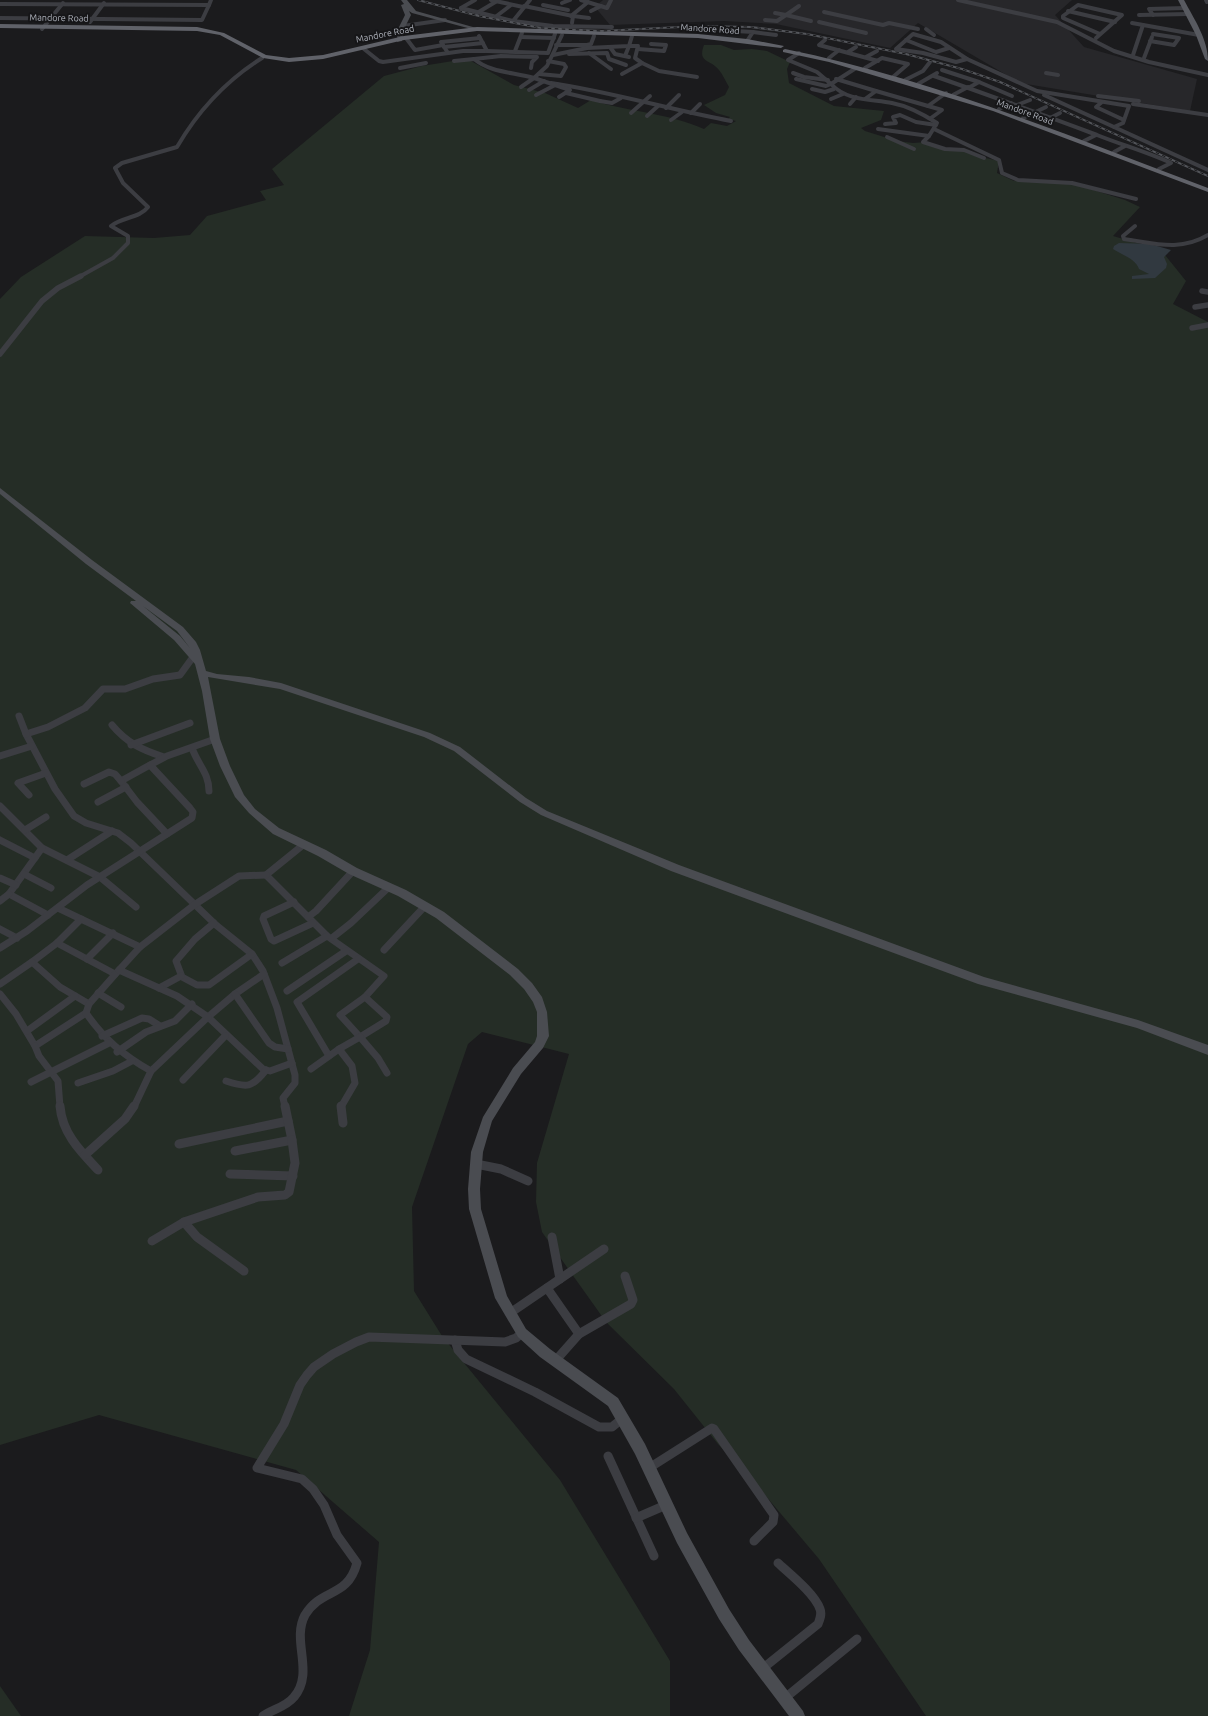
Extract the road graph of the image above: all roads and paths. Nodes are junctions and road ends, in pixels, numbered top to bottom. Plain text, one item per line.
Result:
1 (66, 0) edge
2 (107, 0) edge
3 (149, 0) edge
4 (174, 0) edge
5 (182, 0) edge
6 (211, 0) edge
7 (401, 0) edge
8 (404, 0) edge
9 (475, 0) edge
10 (491, 0) edge
11 (570, 0) edge
12 (581, 0) edge
13 (596, 0) edge
14 (611, 0) edge
15 (958, 0) edge
16 (971, 0) edge
17 (1181, 0) edge
18 (498, 1) edge
19 (562, 3) dead end
20 (589, 3) junction
21 (0, 4) edge
22 (62, 4) junction
23 (526, 4) edge
24 (103, 5) junction
25 (146, 5) junction
26 (172, 5) junction
27 (180, 5) junction
28 (209, 5) junction
29 (510, 5) junction
30 (601, 6) junction
31 (799, 6) dead end
32 (1092, 8) junction
33 (1185, 8) junction
34 (550, 10) junction
35 (568, 10) dead end
36 (592, 11) dead end
37 (1068, 11) junction
38 (1107, 11) junction
39 (775, 12) dead end
40 (824, 12) dead end
41 (477, 13) junction
42 (1188, 14) junction
43 (540, 15) dead end
44 (786, 15) junction
45 (854, 15) dead end
46 (1084, 15) junction
47 (1139, 15) dead end
48 (1153, 15) junction
49 (572, 16) junction
50 (0, 18) edge
51 (494, 18) junction
52 (850, 18) junction
53 (871, 18) dead end
54 (1099, 18) junction
55 (49, 19) junction
56 (92, 20) junction
57 (202, 20) junction
58 (445, 20) junction
59 (765, 20) dead end
60 (858, 20) junction
61 (513, 21) junction
62 (811, 21) dead end
63 (819, 22) dead end
64 (867, 22) junction
65 (1115, 22) junction
66 (572, 23) dead end
67 (1132, 23) dead end
68 (1073, 24) junction
69 (1142, 25) junction
70 (403, 26) junction
71 (0, 27) edge
72 (582, 27) junction
73 (612, 27) dead end
74 (1156, 27) junction
75 (43, 28) junction
76 (86, 28) junction
77 (197, 28) junction
78 (701, 28) dead end
79 (847, 28) junction
80 (1087, 28) junction
81 (918, 29) dead end
82 (926, 29) dead end
83 (753, 32) junction
84 (1183, 32) junction
85 (866, 33) dead end
86 (479, 34) junction
87 (1100, 34) junction
88 (1153, 34) junction
89 (776, 35) dead end
90 (934, 35) junction
91 (1199, 35) junction
92 (594, 36) junction
93 (632, 36) junction
94 (654, 36) junction
95 (521, 37) junction
96 (925, 37) junction
97 (1096, 38) junction
98 (1179, 38) junction
99 (406, 39) junction
100 (556, 39) junction
101 (398, 40) junction
102 (825, 40) dead end
103 (906, 40) junction
104 (747, 41) junction
105 (1150, 41) junction
106 (941, 42) junction
107 (483, 43) junction
108 (841, 43) dead end
109 (651, 44) junction
110 (444, 46) junction
111 (629, 46) junction
112 (610, 47) junction
113 (927, 47) junction
114 (585, 48) junction
115 (638, 48) junction
116 (949, 48) junction
117 (364, 49) junction
118 (781, 49) junction
119 (834, 49) junction
120 (414, 50) junction
121 (839, 50) junction
122 (487, 51) junction
123 (515, 51) junction
124 (877, 51) dead end
125 (567, 52) junction
126 (848, 52) junction
127 (448, 53) junction
128 (799, 53) junction
129 (923, 53) junction
130 (956, 53) junction
131 (590, 54) junction
132 (615, 54) junction
133 (1133, 54) junction
134 (871, 55) junction
135 (608, 56) junction
136 (625, 56) junction
137 (419, 57) junction
138 (866, 57) junction
139 (262, 58) junction
140 (537, 58) junction
141 (550, 58) junction
142 (635, 58) junction
143 (829, 58) junction
144 (942, 58) junction
145 (1144, 58) junction
146 (1208, 58) edge
147 (474, 59) junction
148 (967, 59) junction
149 (390, 60) junction
150 (454, 61) dead end
151 (878, 61) junction
152 (930, 62) dead end
153 (426, 63) dead end
154 (642, 63) junction
155 (1158, 64) junction
156 (626, 65) dead end
157 (984, 66) junction
158 (531, 68) dead end
159 (611, 68) dead end
160 (856, 68) junction
161 (865, 68) junction
162 (975, 69) dead end
163 (793, 73) dead end
164 (1046, 73) dead end
165 (539, 74) junction
166 (622, 74) dead end
167 (1058, 75) dead end
168 (1208, 75) edge
169 (561, 76) junction
170 (934, 76) junction
171 (697, 77) dead end
172 (893, 77) junction
173 (534, 78) junction
174 (796, 79) dead end
175 (836, 79) junction
176 (904, 80) junction
177 (544, 81) junction
178 (830, 82) junction
179 (979, 82) junction
180 (554, 84) junction
181 (918, 84) junction
182 (1029, 85) dead end
183 (521, 87) dead end
184 (969, 87) junction
185 (812, 89) dead end
186 (834, 89) junction
187 (530, 90) dead end
188 (876, 91) junction
189 (1037, 92) junction
190 (566, 93) junction
191 (1018, 93) dead end
192 (843, 94) junction
193 (948, 94) junction
194 (536, 95) dead end
195 (678, 95) dead end
196 (650, 96) dead end
197 (1012, 96) junction
198 (559, 97) dead end
199 (856, 97) junction
200 (1075, 97) junction
201 (621, 98) junction
202 (831, 99) dead end
203 (865, 99) junction
204 (1004, 100) junction
205 (1030, 100) dead end
206 (1139, 101) dead end
207 (1102, 102) junction
208 (643, 103) junction
209 (1011, 103) junction
210 (700, 104) dead end
211 (850, 104) dead end
212 (1017, 105) junction
213 (658, 106) junction
214 (928, 106) junction
215 (1129, 106) junction
216 (1046, 107) dead end
217 (1096, 107) junction
218 (666, 108) junction
219 (999, 109) junction
220 (1102, 110) junction
221 (682, 112) junction
222 (1034, 112) junction
223 (1082, 112) junction
224 (631, 113) dead end
225 (691, 113) junction
226 (1060, 113) dead end
227 (696, 114) junction
228 (1126, 114) junction
229 (1208, 115) edge
230 (647, 116) dead end
231 (706, 116) junction
232 (931, 118) junction
233 (1023, 118) junction
234 (1050, 118) junction
235 (672, 120) dead end
236 (690, 120) dead end
237 (702, 120) dead end
238 (1124, 120) junction
239 (731, 121) dead end
240 (885, 124) dead end
241 (935, 127) junction
242 (1114, 127) junction
243 (878, 129) dead end
244 (1096, 135) junction
245 (929, 136) junction
246 (887, 137) dead end
247 (1084, 141) junction
248 (923, 142) junction
249 (1125, 146) junction
250 (1114, 152) junction
251 (984, 158) dead end
252 (1159, 169) junction
253 (1208, 170) edge
254 (1208, 188) edge
255 (1136, 199) dead end
256 (1135, 226) dead end
257 (1135, 235) dead end
258 (1208, 235) edge
259 (1135, 242) junction
260 (1202, 291) dead end
261 (1208, 292) edge
262 (1208, 305) edge
263 (1195, 307) dead end
264 (1208, 325) edge
265 (1192, 328) dead end
266 (0, 354) edge
267 (0, 490) edge
268 (0, 498) edge
269 (196, 660) junction
270 (203, 673) junction
271 (19, 716) dead end
272 (190, 723) dead end
273 (112, 725) dead end
274 (26, 734) junction
275 (215, 739) junction
276 (131, 745) junction
277 (32, 746) junction
278 (192, 748) junction
279 (0, 756) edge
280 (164, 757) junction
281 (150, 764) junction
282 (46, 773) junction
283 (84, 784) dead end
284 (123, 784) junction
285 (209, 791) dead end
286 (30, 795) dead end
287 (98, 802) dead end
288 (0, 806) edge
289 (46, 817) dead end
290 (25, 830) junction
291 (112, 831) junction
292 (167, 834) junction
293 (0, 840) edge
294 (303, 845) junction
295 (42, 848) junction
296 (140, 851) junction
297 (35, 858) junction
298 (67, 860) junction
299 (353, 871) junction
300 (24, 874) junction
301 (266, 875) junction
302 (100, 877) junction
303 (0, 878) edge
304 (16, 884) junction
305 (389, 887) junction
306 (50, 888) dead end
307 (8, 894) junction
308 (0, 901) edge
309 (294, 902) junction
310 (194, 904) junction
311 (425, 906) junction
312 (136, 907) dead end
313 (58, 908) junction
314 (48, 915) junction
315 (308, 917) junction
316 (81, 919) junction
317 (214, 923) junction
318 (314, 923) junction
319 (0, 929) edge
320 (113, 933) junction
321 (330, 937) junction
322 (17, 938) junction
323 (57, 944) junction
324 (0, 948) edge
325 (140, 948) junction
326 (384, 950) dead end
327 (346, 951) junction
328 (252, 954) junction
329 (87, 959) junction
330 (358, 959) junction
331 (32, 962) junction
332 (282, 963) dead end
333 (117, 972) junction
334 (264, 974) junction
335 (181, 976) junction
336 (0, 984) edge
337 (159, 988) junction
338 (287, 991) dead end
339 (98, 993) junction
340 (0, 994) edge
341 (235, 994) junction
342 (75, 996) junction
343 (366, 997) junction
344 (89, 1004) junction
345 (192, 1004) junction
346 (121, 1007) dead end
347 (86, 1013) junction
348 (208, 1017) junction
349 (160, 1026) junction
350 (27, 1031) junction
351 (102, 1036) junction
352 (225, 1036) junction
353 (360, 1037) junction
354 (109, 1043) junction
355 (1208, 1043) edge
356 (35, 1046) junction
357 (288, 1049) junction
358 (338, 1049) junction
359 (1208, 1050) edge
360 (117, 1052) junction
361 (329, 1056) junction
362 (132, 1061) junction
363 (292, 1064) junction
364 (311, 1069) dead end
365 (53, 1070) junction
366 (266, 1070) junction
367 (151, 1071) junction
368 (387, 1073) dead end
369 (183, 1080) dead end
370 (226, 1081) dead end
371 (31, 1082) dead end
372 (78, 1083) dead end
373 (288, 1121) junction
374 (343, 1123) dead end
375 (292, 1140) junction
376 (179, 1144) dead end
377 (236, 1151) dead end
378 (85, 1155) junction
379 (476, 1164) junction
380 (98, 1170) dead end
381 (230, 1174) dead end
382 (293, 1176) junction
383 (528, 1181) dead end
384 (184, 1222) junction
385 (552, 1237) dead end
386 (152, 1241) dead end
387 (604, 1249) dead end
388 (244, 1271) dead end
389 (625, 1276) dead end
390 (560, 1279) junction
391 (547, 1288) junction
392 (510, 1313) junction
393 (522, 1333) junction
394 (579, 1334) junction
395 (455, 1340) junction
396 (556, 1360) junction
397 (624, 1418) junction
398 (608, 1456) dead end
399 (649, 1468) junction
400 (666, 1505) junction
401 (636, 1518) junction
402 (754, 1541) dead end
403 (654, 1556) dead end
404 (778, 1563) dead end
405 (857, 1639) dead end
406 (762, 1669) junction
407 (785, 1698) junction
408 (263, 1716) edge
409 (798, 1716) edge

1 - 22 street
2 - 24 street
3 - 25 street
4 - 26 street
5 - 27 street
6 - 28 street
7 - 70 main road
8 - 58 main road
9 - 41 street
10 - 18 street
11 - 19 street
12 - 20 street
13 - 20 street
14 - 30 street
15 - 155 street
16 - 68 street
17 - 33 main road
18 - 29 street
18 - 41 street
20 - 30 street
20 - 49 street
21 - 22 street
22 - 24 street
22 - 55 street
23 - 29 street
23 - 34 street
23 - 35 street
23 - 61 street
24 - 25 street
24 - 56 street
25 - 26 street
26 - 27 street
27 - 28 street
28 - 57 street
29 - 51 street
30 - 36 street
31 - 44 street
32 - 37 street
32 - 38 street
32 - 46 street
33 - 42 main road
33 - 48 street
34 - 43 street
34 - 49 street
37 - 46 street
37 - 68 street
38 - 54 street
38 - 65 street
39 - 44 street
40 - 52 street
41 - 51 street
42 - 48 street
42 - 91 main road
44 - 59 street
44 - 62 street
45 - 52 street
46 - 54 street
46 - 68 street
47 - 48 street
49 - 66 street
49 - 72 street
50 - 55 street
51 - 61 street
52 - 60 street
53 - 64 street
54 - 65 street
54 - 80 street
55 - 56 street
55 - 75 street
56 - 57 street
56 - 76 street
57 - 77 street
58 - 70 street
58 - 86 main road
60 - 64 street
60 - 79 street
61 - 72 street
63 - 79 street
64 - 81 street
65 - 87 street
67 - 69 street
68 - 80 street
68 - 97 street
69 - 74 street
69 - 133 street
70 - 101 main road
71 - 75 highway, Mandore Road
72 - 73 street
74 - 84 street
74 - 88 street
75 - 76 highway, Mandore Road
76 - 77 highway, Mandore Road
76 - 139 highway, Mandore Road
77 - 101 highway, Mandore Road
78 - 83 street
79 - 85 street
80 - 87 street
82 - 90 street
83 - 89 street
83 - 104 street
84 - 91 street
84 - 98 street
86 - 99 highway, Mandore Road
86 - 104 highway, Mandore Road
86 - 107 street
86 - 110 street
87 - 97 street
88 - 98 street
88 - 105 street
90 - 96 street
90 - 106 street
91 - 146 main road
92 - 93 highway, Mandore Road
92 - 100 highway, Mandore Road
92 - 100 street
93 - 94 highway, Mandore Road
93 - 111 street
94 - 109 street
94 - 118 highway, Mandore Road
95 - 99 highway, Mandore Road
95 - 100 highway, Mandore Road
95 - 123 street
96 - 103 street
96 - 106 street
97 - 133 street
98 - 105 street
99 - 101 highway, Mandore Road
99 - 120 street
100 - 123 street
100 - 141 street
101 - 117 highway, Mandore Road
102 - 119 street
103 - 113 street
103 - 129 street
104 - 118 highway, Mandore Road
105 - 145 street
106 - 116 street
107 - 110 street
107 - 122 street
108 - 119 street
109 - 115 street
109 - 115 street
110 - 120 street
110 - 127 street
111 - 112 street
111 - 115 street
111 - 136 street
112 - 114 street
112 - 132 street
113 - 116 street
113 - 129 street
114 - 125 street
114 - 131 street
115 - 142 street
116 - 130 street
117 - 139 highway, Mandore Road
117 - 149 street
118 - 128 highway, Mandore Road
118 - 143 highway, Mandore Road
119 - 121 street
120 - 137 street
121 - 126 street
121 - 143 street
122 - 123 street
122 - 127 street
124 - 134 street
125 - 131 street
125 - 141 street
126 - 134 street
126 - 138 street
127 - 137 street
128 - 160 highway, Mandore Road
128 - 178 street
129 - 144 street
130 - 144 street
130 - 148 street
131 - 135 street
131 - 159 street
132 - 135 street
132 - 136 street
133 - 145 street
134 - 138 street
135 - 156 street
136 - 142 street
137 - 149 street
138 - 151 street
139 - 266 street
140 - 141 street
140 - 147 street
140 - 158 street
141 - 165 street
141 - 169 street
142 - 154 street
143 - 161 highway, Mandore Road
144 - 148 street
145 - 155 street
147 - 150 street
147 - 173 street
148 - 157 street
149 - 153 street
151 - 161 street
151 - 172 street
152 - 176 street
154 - 166 street
154 - 171 street
155 - 168 street
157 - 162 street
157 - 189 street
160 - 175 street
160 - 193 highway, Mandore Road
161 - 172 highway, Mandore Road
163 - 178 street
164 - 167 street
165 - 169 street
165 - 173 street
169 - 180 street
170 - 179 street
170 - 181 street
170 - 184 street
172 - 176 highway, Mandore Road
173 - 177 street
173 - 183 street
174 - 178 street
175 - 178 street
175 - 188 street
176 - 181 highway, Mandore Road
177 - 180 street
177 - 187 street
178 - 186 street
179 - 184 street
179 - 197 street
180 - 190 street
180 - 194 street
180 - 201 street
181 - 193 highway, Mandore Road
182 - 206 street
184 - 193 street
184 - 204 street
185 - 186 street
186 - 192 street
188 - 203 street
188 - 214 street
189 - 200 street
189 - 223 street
190 - 198 street
190 - 201 street
191 - 197 street
192 - 199 street
192 - 202 street
193 - 214 street
193 - 219 highway, Mandore Road
193 - 254 highway, Mandore Road
195 - 218 street
196 - 208 street
197 - 204 street
199 - 203 street
199 - 211 street
200 - 207 street
200 - 217 street
201 - 208 street
203 - 232 street
204 - 209 street
205 - 212 street
207 - 215 street
207 - 217 street
208 - 213 street
208 - 224 street
209 - 212 street
209 - 219 street
210 - 225 street
212 - 222 street
213 - 218 street
213 - 230 street
214 - 232 street
215 - 228 street
215 - 229 street
216 - 222 street
217 - 220 street
217 - 223 street
218 - 221 street
219 - 233 highway, Mandore Road
220 - 228 street
220 - 238 street
221 - 225 street
221 - 235 street
222 - 233 street
222 - 234 street
223 - 242 street
225 - 227 street
226 - 234 street
227 - 231 street
227 - 236 street
228 - 238 street
231 - 237 street
231 - 239 street
232 - 241 street
233 - 247 highway, Mandore Road
234 - 244 street
238 - 242 street
240 - 241 street
241 - 245 street
241 - 255 street
242 - 253 street
243 - 245 street
244 - 247 street
244 - 249 street
245 - 248 street
246 - 248 street
247 - 250 highway, Mandore Road
248 - 251 street
249 - 250 street
249 - 252 street
250 - 252 highway, Mandore Road
252 - 254 highway, Mandore Road
256 - 259 street
257 - 259 street
258 - 259 street
260 - 261 street
262 - 263 street
264 - 265 street
267 - 269 main road
268 - 269 main road
269 - 270 main road
269 - 274 street
270 - 275 main road
270 - 355 main road
270 - 359 main road
271 - 274 street
272 - 276 street
273 - 276 street
274 - 277 street
275 - 278 street
275 - 294 main road
276 - 280 street
277 - 279 street
277 - 282 street
278 - 280 street
278 - 285 street
280 - 281 street
281 - 284 street
281 - 292 street
282 - 286 street
282 - 291 street
283 - 284 street
284 - 287 street
284 - 292 street
288 - 290 street
289 - 290 street
290 - 295 street
291 - 296 street
291 - 298 street
292 - 296 street
293 - 297 street
294 - 299 main road
294 - 301 street
295 - 297 street
295 - 298 street
296 - 302 street
296 - 310 street
297 - 300 street
298 - 302 street
299 - 305 main road
299 - 315 street
300 - 304 street
300 - 306 street
301 - 309 street
301 - 310 street
302 - 312 street
302 - 313 street
303 - 304 street
304 - 307 street
305 - 311 main road
305 - 321 street
307 - 308 street
307 - 314 street
309 - 315 street
309 - 318 street
310 - 317 street
310 - 325 street
311 - 326 street
311 - 379 main road
313 - 314 street
313 - 316 street
314 - 322 street
315 - 318 street
316 - 320 street
316 - 323 street
317 - 328 street
317 - 335 street
318 - 321 street
319 - 322 street
320 - 325 street
320 - 329 street
321 - 327 street
321 - 332 street
322 - 324 street
323 - 329 street
323 - 331 street
325 - 333 street
327 - 330 street
327 - 338 street
328 - 334 street
328 - 335 street
329 - 333 street
330 - 343 street
330 - 361 street
331 - 336 street
331 - 342 street
333 - 337 street
333 - 339 street
334 - 341 street
334 - 357 street
335 - 337 street
337 - 345 street
339 - 344 street
339 - 346 street
340 - 350 street
341 - 348 street
341 - 357 street
342 - 344 street
342 - 350 street
343 - 353 street
343 - 353 street
344 - 347 street
345 - 348 street
345 - 349 street
347 - 351 street
347 - 356 street
348 - 352 street
348 - 367 street
349 - 351 street
349 - 360 street
350 - 356 street
351 - 354 street
352 - 366 street
352 - 369 street
353 - 358 street
353 - 368 street
354 - 360 street
354 - 365 street
356 - 365 street
357 - 363 street
358 - 361 street
358 - 374 street
360 - 362 street
361 - 364 street
362 - 367 street
362 - 372 street
363 - 366 street
363 - 373 street
365 - 371 street
365 - 378 street
366 - 370 street
367 - 378 street
373 - 375 street
373 - 376 street
375 - 377 street
375 - 382 street
378 - 380 street
379 - 383 street
379 - 392 main road
381 - 382 street
382 - 384 street
384 - 386 street
384 - 388 street
385 - 390 street
387 - 390 street
389 - 394 street
390 - 391 street
391 - 392 street
391 - 394 street
392 - 393 main road
393 - 395 street
393 - 396 main road
394 - 396 street
395 - 397 street
395 - 408 street
396 - 397 main road
397 - 399 main road
398 - 401 street
399 - 400 main road
399 - 402 street
400 - 401 street
400 - 406 main road
401 - 403 street
404 - 406 street
405 - 407 street
406 - 407 main road
407 - 409 main road

